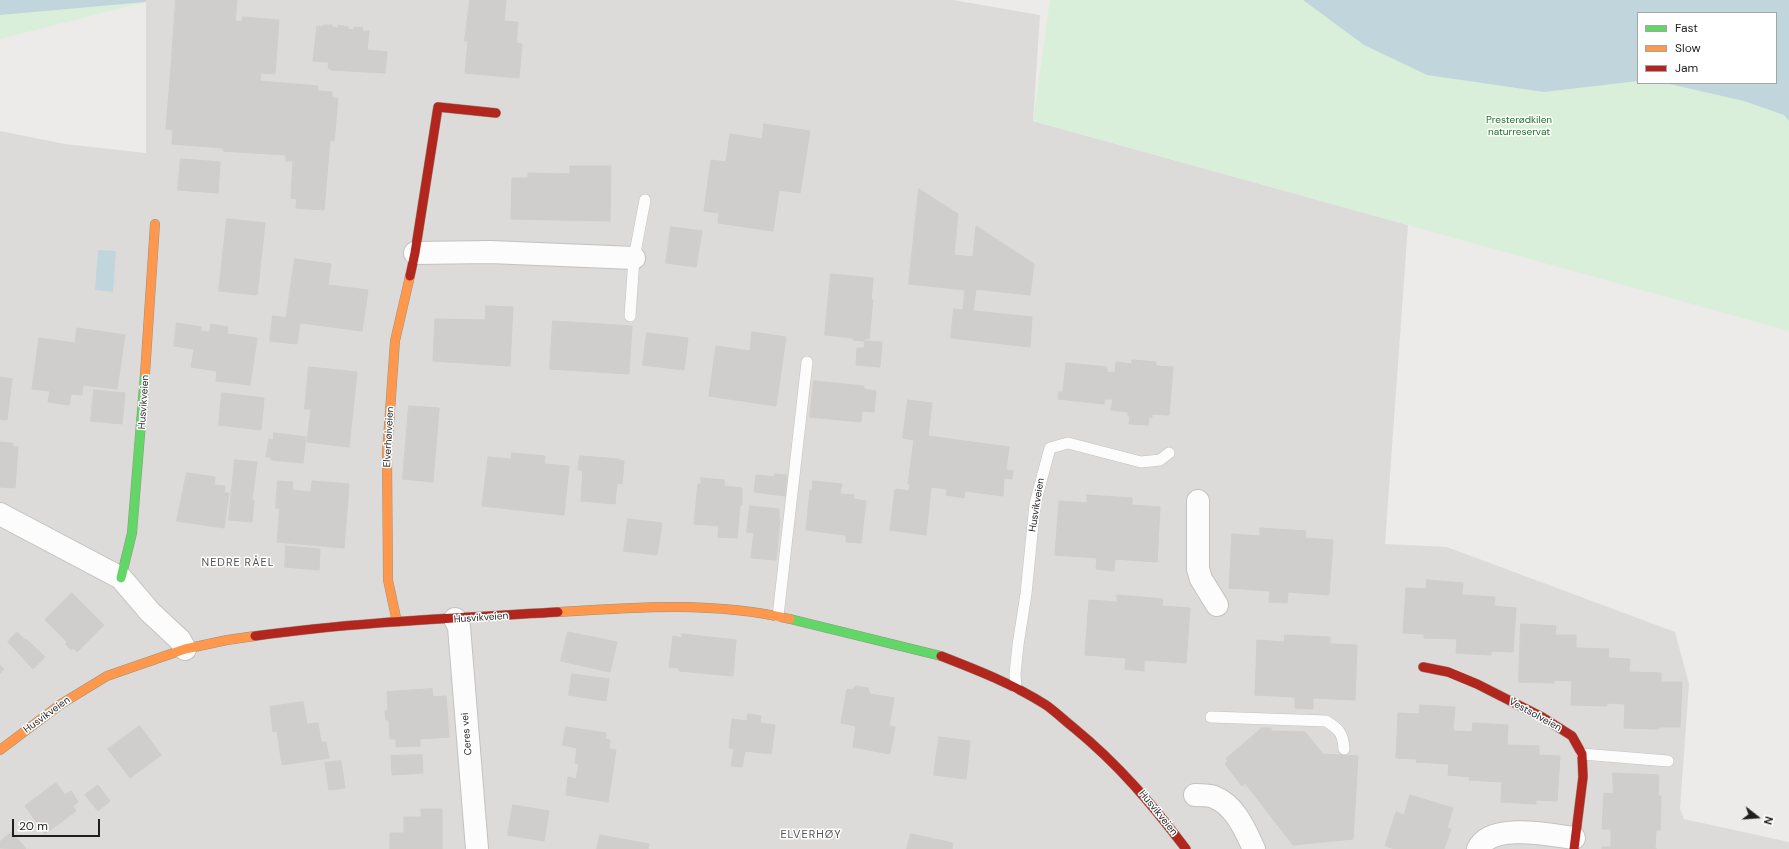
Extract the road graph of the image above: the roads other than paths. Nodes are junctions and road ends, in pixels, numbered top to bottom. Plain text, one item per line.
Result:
1 (496, 113) dead end
2 (645, 200) dead end
3 (155, 224) dead end
4 (415, 252) junction
5 (634, 258) junction
6 (630, 316) dead end
7 (807, 362) dead end
8 (1169, 453) dead end
9 (1198, 502) dead end
10 (0, 514) edge
11 (121, 578) junction
12 (1217, 605) dead end
13 (778, 616) junction
14 (455, 619) junction
15 (397, 622) junction
16 (185, 649) junction
17 (1423, 667) dead end
18 (1016, 688) junction
19 (1211, 717) dead end
20 (1344, 748) dead end
21 (0, 750) edge
22 (1582, 754) junction
23 (1668, 761) dead end
24 (1195, 795) dead end
25 (1574, 843) edge
26 (477, 849) edge
27 (1186, 849) edge
28 (1254, 849) edge
29 (1478, 849) edge

1 - 4 main road, Elverhøiveien
2 - 5 lane
3 - 11 main road, Husvikveien
4 - 5 street
4 - 15 main road, Elverhøiveien
5 - 6 lane
7 - 13 lane
8 - 18 lane, Husvikveien
9 - 12 street
10 - 11 street
11 - 16 street
13 - 14 main road, Husvikveien
13 - 18 main road, Husvikveien
14 - 15 main road, Husvikveien
14 - 26 street, Ceres vei
15 - 16 main road, Husvikveien
16 - 21 main road, Husvikveien
17 - 22 main road, Vestsolveien
18 - 27 main road, Husvikveien
19 - 20 lane
22 - 23 lane
22 - 25 main road, Vestsolveien
24 - 28 street
25 - 29 street, Vestsolveien

